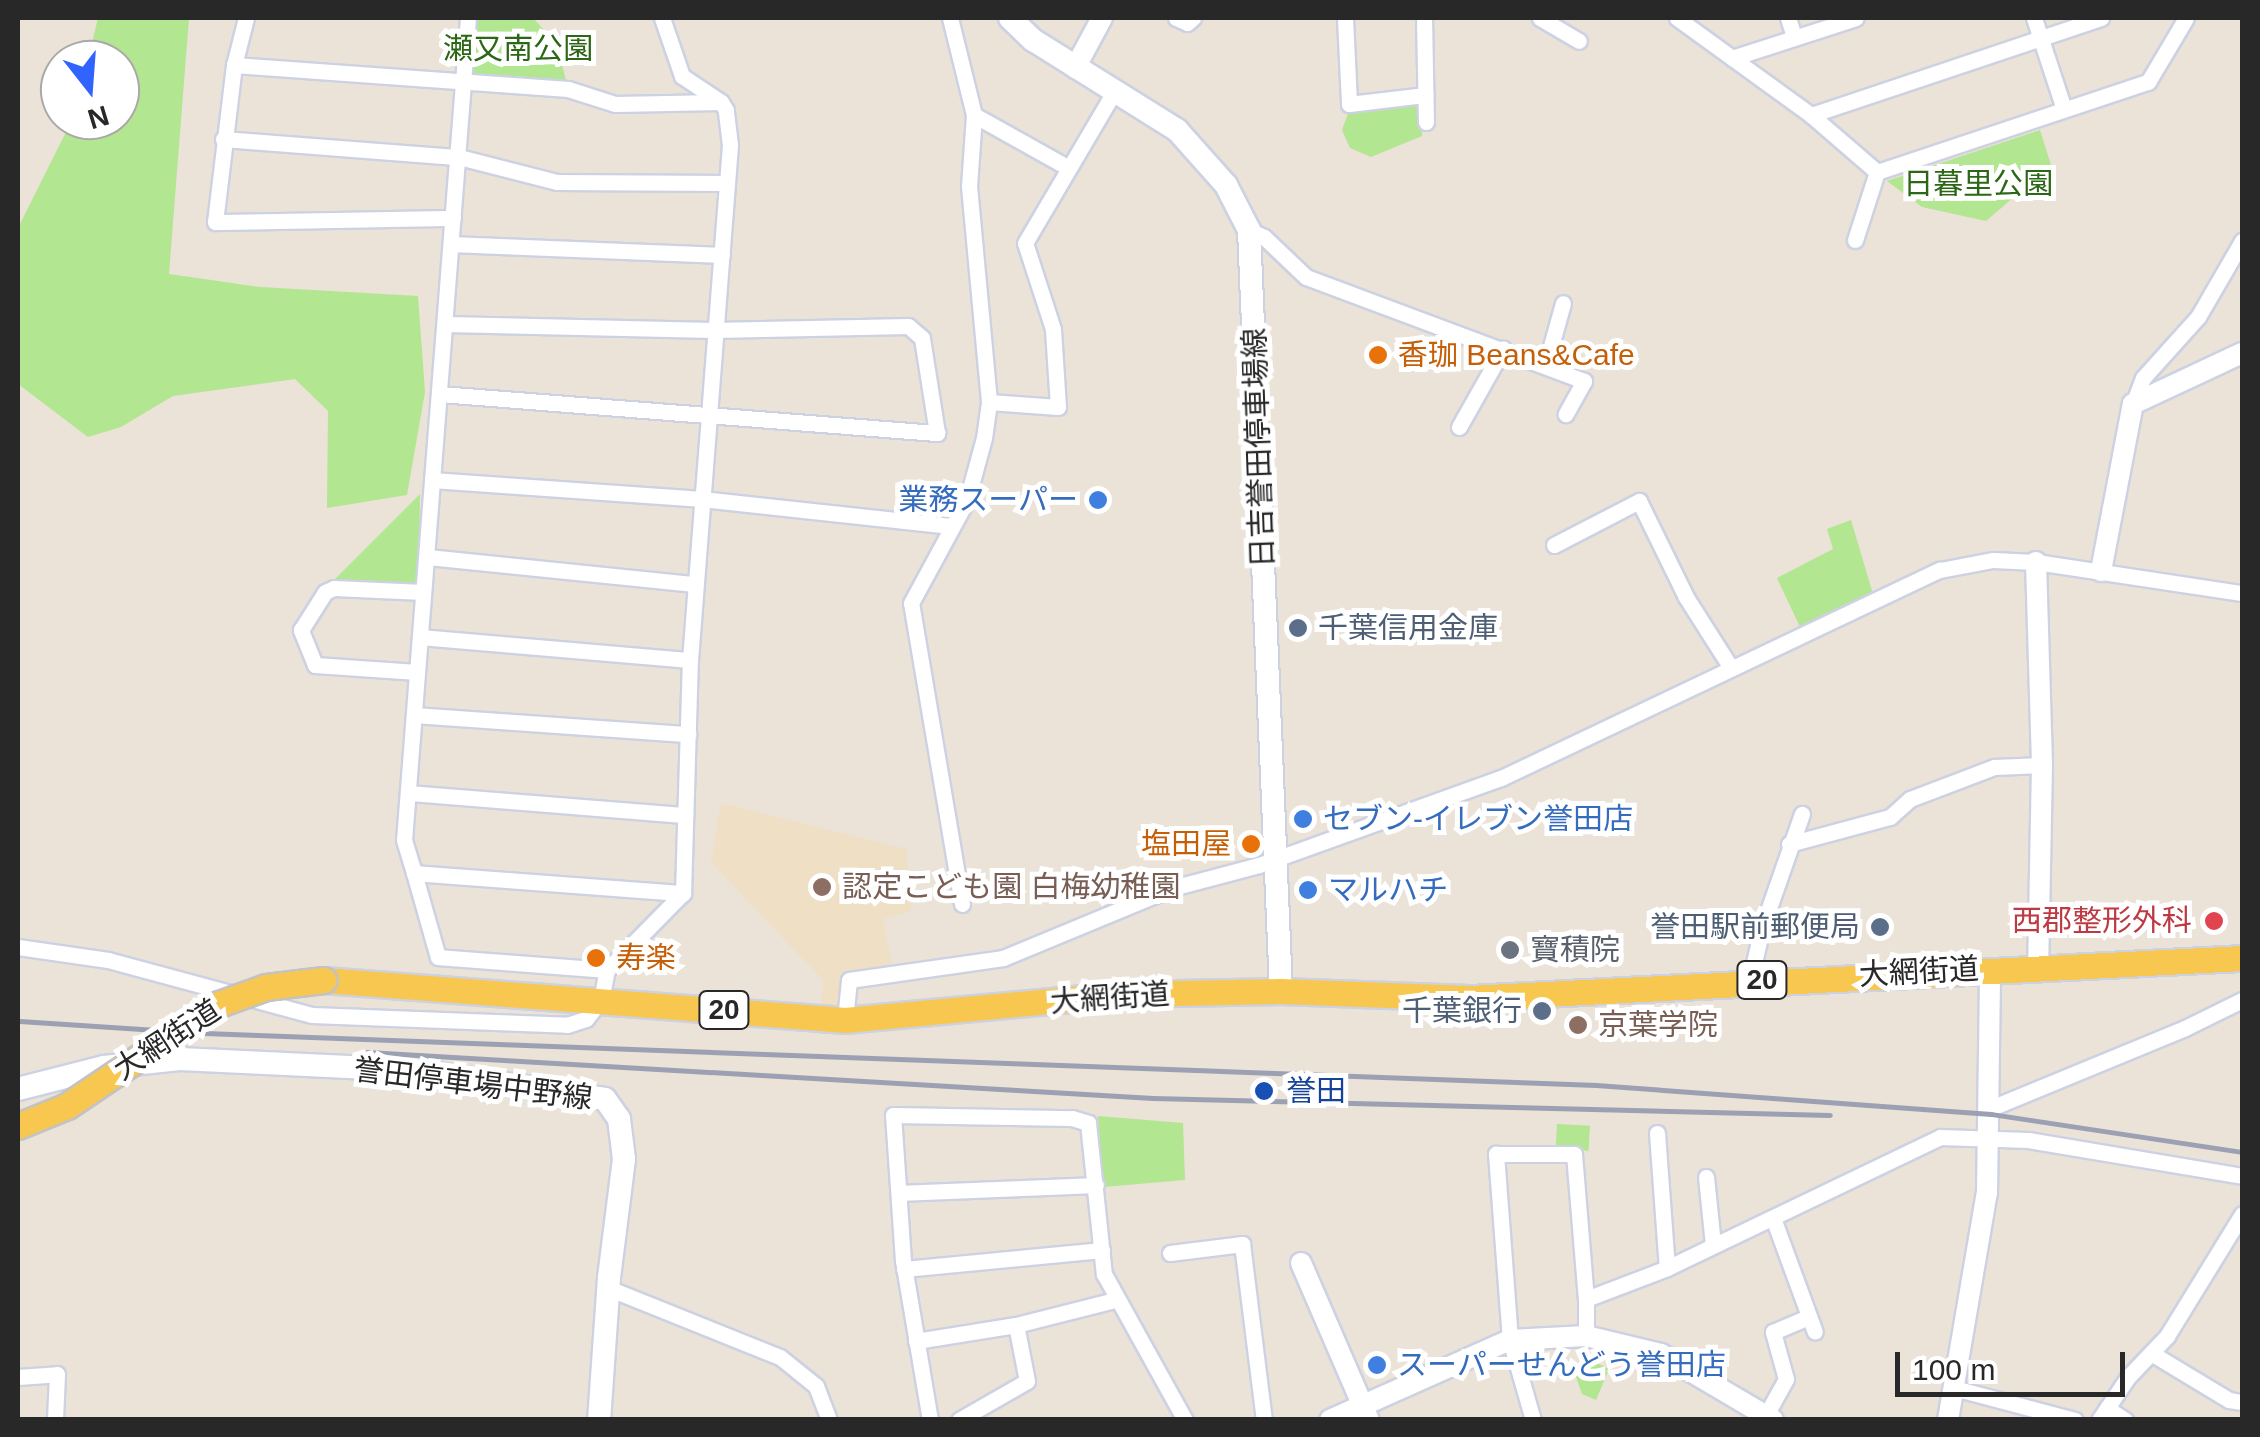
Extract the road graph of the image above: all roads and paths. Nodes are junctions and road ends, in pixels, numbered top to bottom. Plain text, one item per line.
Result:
1 (246, 18) edge
2 (468, 18) edge
3 (662, 18) edge
4 (950, 18) edge
5 (1010, 18) edge
6 (1102, 18) edge
7 (1176, 18) edge
8 (1193, 18) edge
9 (1345, 18) edge
10 (1424, 18) edge
11 (1540, 18) edge
12 (1677, 18) edge
13 (1788, 18) edge
14 (1856, 18) edge
15 (2034, 18) edge
16 (2100, 18) edge
17 (2186, 18) edge
18 (1794, 38) junction
19 (2040, 38) junction
20 (1579, 41) dead end
21 (1732, 58) junction
22 (234, 66) junction
23 (1075, 68) junction
24 (464, 80) junction
25 (1114, 92) junction
26 (1425, 95) junction
27 (721, 102) junction
28 (2064, 109) junction
29 (1811, 114) junction
30 (974, 116) junction
31 (1426, 122) dead end
32 (223, 139) junction
33 (459, 157) junction
34 (1067, 167) junction
35 (1877, 172) junction
36 (727, 183) junction
37 (453, 218) junction
38 (1250, 230) junction
39 (1854, 240) dead end
40 (2242, 241) edge
41 (451, 244) junction
42 (722, 256) junction
43 (1563, 303) dead end
44 (446, 324) junction
45 (713, 330) junction
46 (1503, 350) junction
47 (2242, 353) edge
48 (1546, 364) junction
49 (440, 394) junction
50 (989, 402) junction
51 (2133, 404) junction
52 (1566, 414) dead end
53 (707, 416) junction
54 (1459, 427) dead end
55 (432, 480) junction
56 (702, 499) junction
57 (951, 526) junction
58 (1554, 546) dead end
59 (428, 557) junction
60 (2036, 562) junction
61 (2101, 571) junction
62 (695, 584) junction
63 (422, 592) junction
64 (2242, 593) edge
65 (420, 636) junction
66 (690, 660) junction
67 (1731, 668) junction
68 (417, 672) junction
69 (414, 714) junction
70 (688, 734) junction
71 (2042, 765) junction
72 (409, 793) junction
73 (1802, 814) dead end
74 (685, 815) junction
75 (1789, 844) junction
76 (1277, 858) junction
77 (414, 874) junction
78 (683, 893) junction
79 (962, 904) dead end
80 (18, 946) edge
81 (2242, 958) edge
82 (2038, 966) junction
83 (1990, 969) junction
84 (607, 970) junction
85 (1750, 980) junction
86 (1281, 991) junction
87 (601, 1000) junction
88 (2242, 1000) edge
89 (846, 1020) junction
90 (18, 1089) edge
91 (1990, 1108) junction
92 (18, 1126) edge
93 (1657, 1133) dead end
94 (1991, 1141) junction
95 (2242, 1176) edge
96 (1706, 1177) dead end
97 (1096, 1184) junction
98 (898, 1193) junction
99 (2242, 1214) edge
100 (1773, 1218) junction
101 (1713, 1245) junction
102 (1102, 1250) junction
103 (1170, 1253) dead end
104 (1301, 1263) dead end
105 (1667, 1268) junction
106 (904, 1269) junction
107 (608, 1288) junction
108 (1586, 1299) junction
109 (1115, 1300) junction
110 (1016, 1325) junction
111 (1586, 1336) junction
112 (1510, 1340) junction
113 (916, 1342) junction
114 (2151, 1353) junction
115 (18, 1377) edge
116 (1954, 1388) junction
117 (2242, 1402) edge
118 (1366, 1412) edge
119 (2029, 1414) edge
120 (2103, 1414) edge
121 (1769, 1417) edge
122 (55, 1420) edge
123 (599, 1420) edge
124 (829, 1420) edge
125 (930, 1420) edge
126 (959, 1420) edge
127 (1185, 1420) edge
128 (1264, 1420) edge
129 (1330, 1420) edge
130 (1532, 1420) edge
131 (1948, 1420) edge
132 (2075, 1420) edge
133 (2125, 1420) edge

1 - 22 street
2 - 24 street
3 - 27 street
4 - 30 street
5 - 23 main road, 日吉誉田停車場線
6 - 23 street
7 - 8 street
9 - 26 street
10 - 26 street
11 - 20 street
12 - 21 street
13 - 18 street
14 - 18 street
15 - 19 street
16 - 19 street
17 - 28 street
18 - 21 street
19 - 28 street
19 - 29 street
21 - 29 street
22 - 24 street
22 - 32 street
23 - 25 main road, 日吉誉田停車場線
24 - 27 street
24 - 33 street
25 - 34 street
25 - 38 main road, 日吉誉田停車場線
26 - 31 street
27 - 36 street
28 - 35 street
29 - 35 street
30 - 34 street
30 - 50 street
32 - 33 street
32 - 37 street
33 - 36 street
33 - 37 street
34 - 50 street
35 - 39 street
36 - 42 street
37 - 41 street
38 - 46 street
38 - 76 main road, 日吉誉田停車場線
40 - 51 street
41 - 42 street
41 - 44 street
42 - 45 street
43 - 48 street
44 - 45 street
44 - 49 street
45 - 53 street
45 - 53 street
46 - 48 street
46 - 54 street
47 - 51 street
48 - 52 street
49 - 53 street
49 - 55 street
50 - 57 street
51 - 61 street
53 - 56 street
55 - 56 street
55 - 59 street
56 - 57 street
56 - 62 street
57 - 79 street
58 - 67 street
59 - 62 street
59 - 63 street
60 - 61 street
60 - 67 street
60 - 71 street
61 - 64 street
62 - 66 street
63 - 65 street
63 - 68 street
65 - 66 street
65 - 68 street
66 - 70 street
67 - 76 street
68 - 69 street
69 - 70 street
69 - 72 street
70 - 74 street
71 - 75 street
71 - 82 street
72 - 74 street
72 - 77 street
73 - 75 street
74 - 78 street
75 - 85 street
76 - 86 main road, 日吉誉田停車場線
76 - 89 street
77 - 78 street
77 - 84 street
78 - 84 street
80 - 87 street
81 - 82 main road, 大網街道 / 20
82 - 83 main road, 大網街道 / 20
83 - 85 main road, 大網街道 / 20
83 - 91 street
84 - 87 street
85 - 86 main road, 大網街道 / 20
86 - 89 main road, 大網街道 / 20
87 - 89 main road, 大網街道 / 20
87 - 92 main road, 大網街道 / 20, bridge
88 - 91 street
90 - 107 main road, 誉田停車場中野線
91 - 94 street
93 - 105 street
94 - 95 street
94 - 100 street
94 - 116 street
96 - 101 street
97 - 98 street
97 - 98 street
97 - 102 street
98 - 106 street
99 - 114 street
100 - 101 street
100 - 121 street
101 - 105 street
102 - 106 street
102 - 109 street
103 - 128 street
104 - 118 street
105 - 108 street
106 - 113 street
107 - 123 main road, 誉田停車場中野線
107 - 124 street
108 - 111 street
108 - 112 street
109 - 110 street
109 - 127 street
110 - 113 street
110 - 126 street
111 - 112 street
111 - 121 street
112 - 118 street
112 - 130 street
113 - 125 street
114 - 117 street
114 - 120 street
115 - 122 street
116 - 119 street
116 - 131 street
118 - 129 street
119 - 132 street
120 - 133 street

